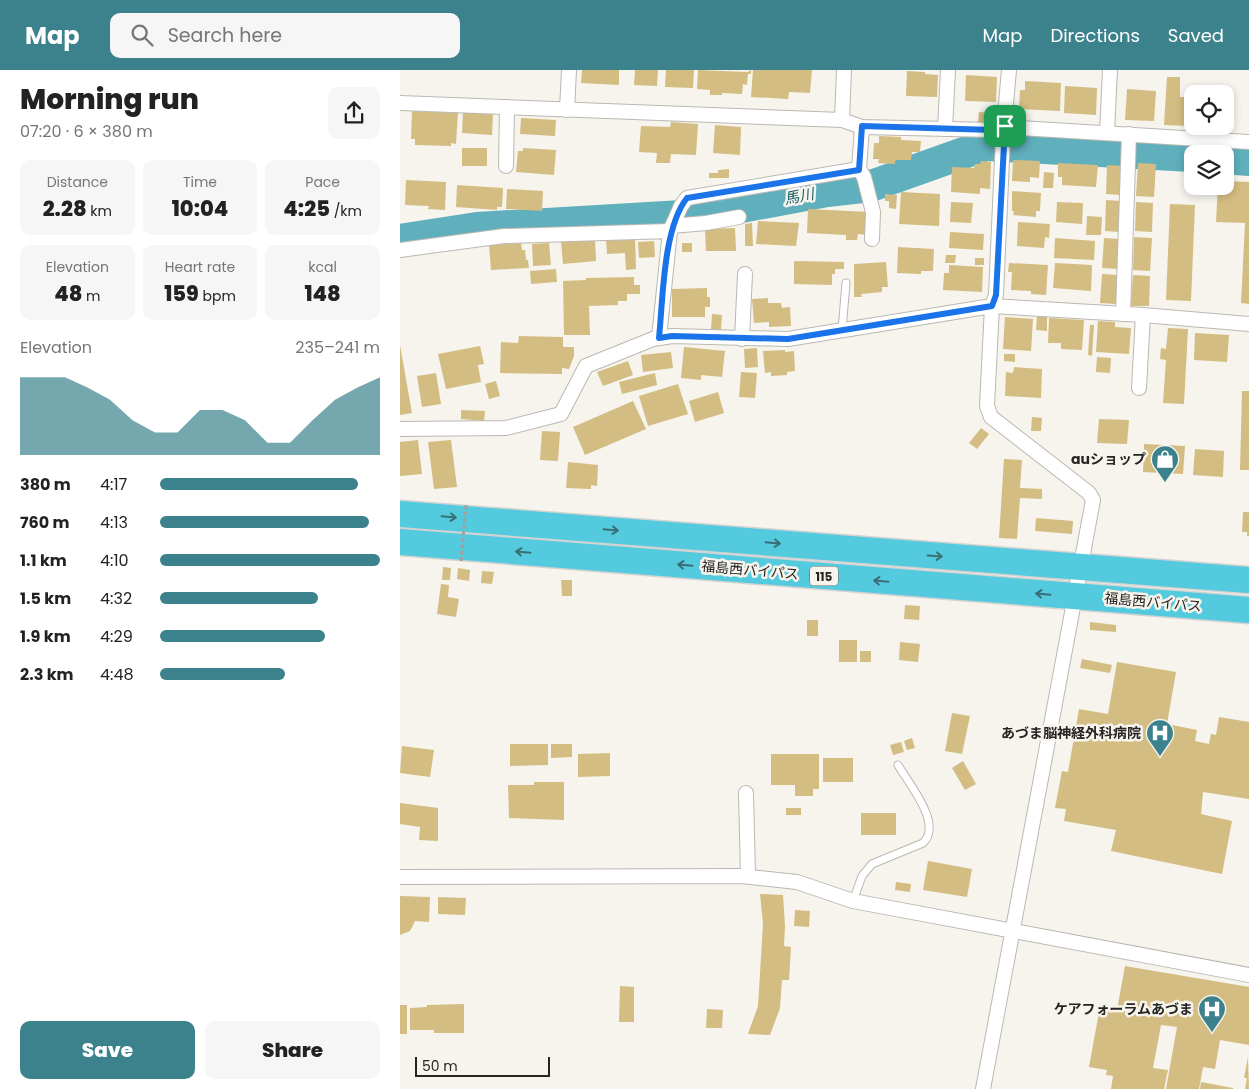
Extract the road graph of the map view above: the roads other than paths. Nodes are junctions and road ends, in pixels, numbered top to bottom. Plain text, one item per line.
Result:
1 (569, 70) edge
2 (844, 70) edge
3 (948, 70) edge
4 (1008, 70) edge
5 (1110, 70) edge
6 (400, 103) edge
7 (507, 107) junction
8 (567, 110) junction
9 (842, 120) junction
10 (862, 126) junction
11 (945, 129) junction
12 (1004, 132) junction
13 (1107, 133) junction
14 (1129, 139) junction
15 (1249, 142) edge
16 (506, 166) dead end
17 (862, 173) junction
18 (739, 217) dead end
19 (672, 226) junction
20 (872, 239) dead end
21 (400, 250) edge
22 (745, 274) dead end
23 (846, 283) dead end
24 (992, 306) junction
25 (1123, 314) junction
26 (1144, 315) junction
27 (1249, 324) edge
28 (842, 330) junction
29 (659, 338) junction
30 (742, 339) junction
31 (1139, 388) dead end
32 (400, 429) edge
33 (400, 514) edge
34 (400, 542) edge
35 (1081, 568) junction
36 (1249, 580) edge
37 (1077, 596) junction
38 (1249, 610) edge
39 (898, 765) dead end
40 (746, 793) dead end
41 (748, 876) junction
42 (400, 877) edge
43 (853, 901) junction
44 (1011, 932) junction
45 (1249, 976) edge
46 (983, 1089) edge

1 - 8 street
2 - 9 street
3 - 11 street
4 - 12 street
5 - 13 street
6 - 7 street
7 - 8 street
7 - 16 street
8 - 9 street
9 - 10 street
10 - 11 street
10 - 17 street
11 - 12 street
12 - 13 street
12 - 24 street
13 - 14 street
14 - 15 street
14 - 25 street
17 - 19 street
17 - 20 street
18 - 19 street
19 - 21 street
19 - 29 street
22 - 30 street
23 - 28 lane
24 - 25 street
24 - 28 street
24 - 35 street
25 - 26 street
26 - 27 street
26 - 31 street
28 - 30 street
29 - 30 street
29 - 32 street
33 -> 35 highway, 福島西バイパス / 115
37 -> 34 highway, 福島西バイパス / 115
35 - 36 highway, 福島西バイパス / 115
35 - 37 street
37 - 38 highway, 福島西バイパス / 115
37 - 44 street
39 - 43 lane
40 - 41 street
41 - 42 street
41 - 43 street
43 - 44 street
44 - 45 street
44 - 46 street

